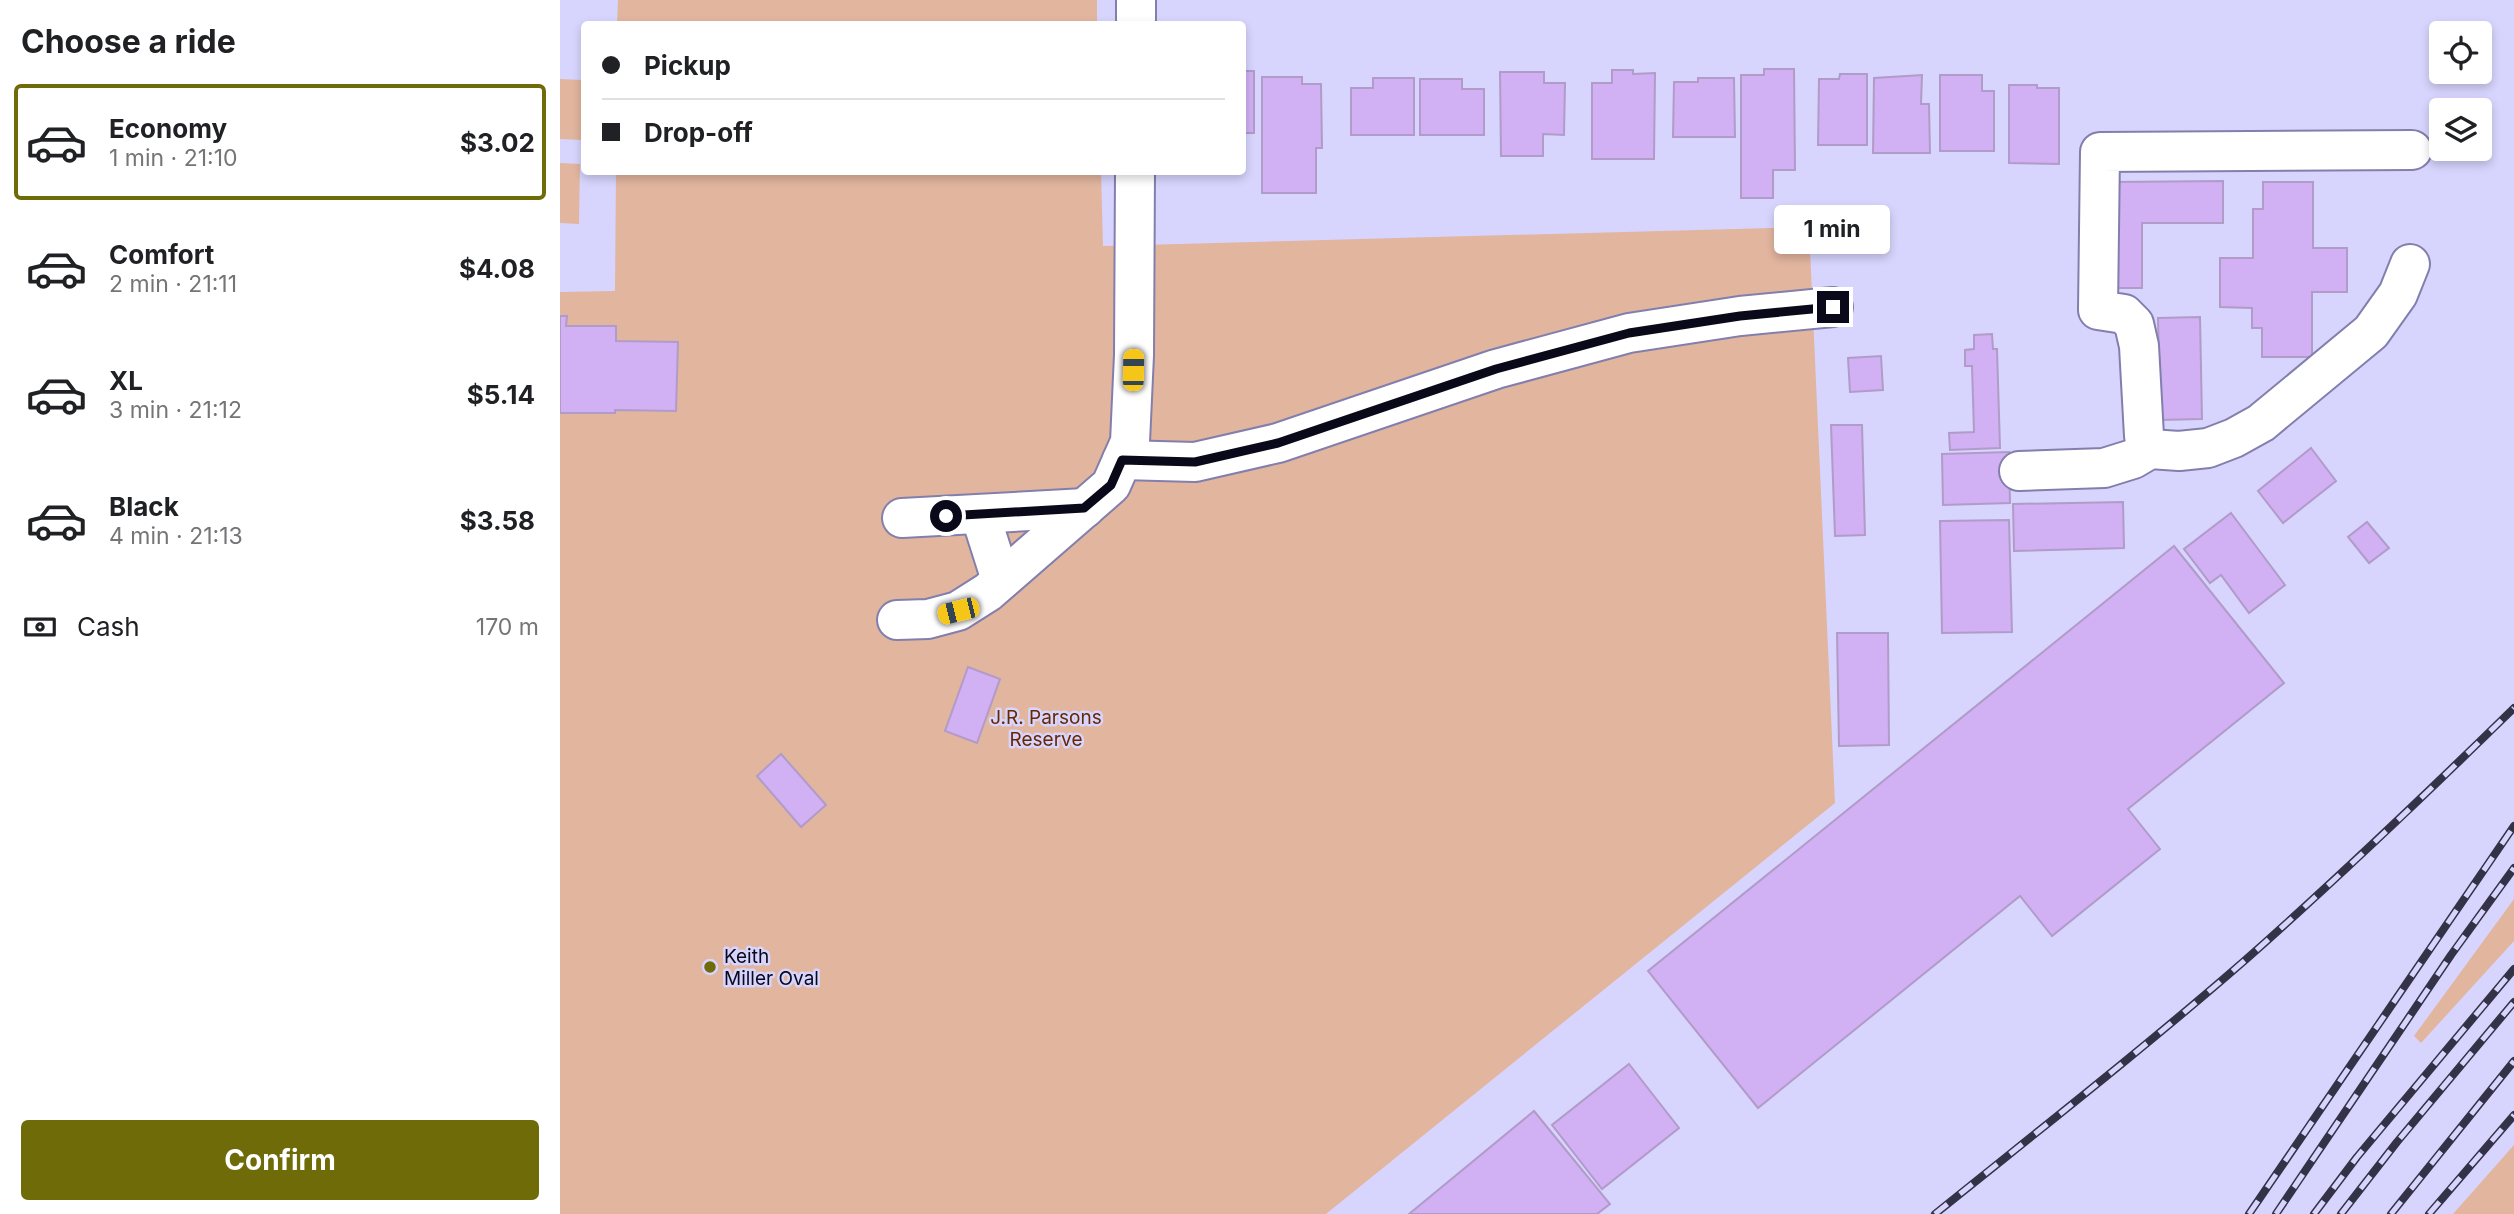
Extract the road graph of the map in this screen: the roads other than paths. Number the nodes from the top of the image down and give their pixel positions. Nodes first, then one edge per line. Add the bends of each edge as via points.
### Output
1 (1136, 0) edge
2 (1136, 21) edge
3 (2412, 150) dead end
4 (1135, 175) edge
5 (2410, 264) dead end
6 (1833, 307) dead end
7 (2150, 449) junction
8 (1122, 460) junction
9 (2019, 471) dead end
10 (1084, 508) junction
11 (981, 514) junction
12 (902, 518) dead end
13 (1001, 580) junction
14 (897, 620) dead end

1 - 2 lane
3 - 7 lane via 2100,152 2098,310 2124,314 2134,324 2144,436
4 - 8 lane via 1130,442
5 - 7 lane via 2398,294 2371,332 2261,423 2208,448
6 - 8 lane via 1629,333 1496,369 1278,443 1195,462
7 - 9 lane via 2104,468
8 - 10 lane via 1111,485
10 - 11 lane
10 - 13 lane
11 - 12 lane
11 - 13 lane
13 - 14 lane via 958,611 928,619

